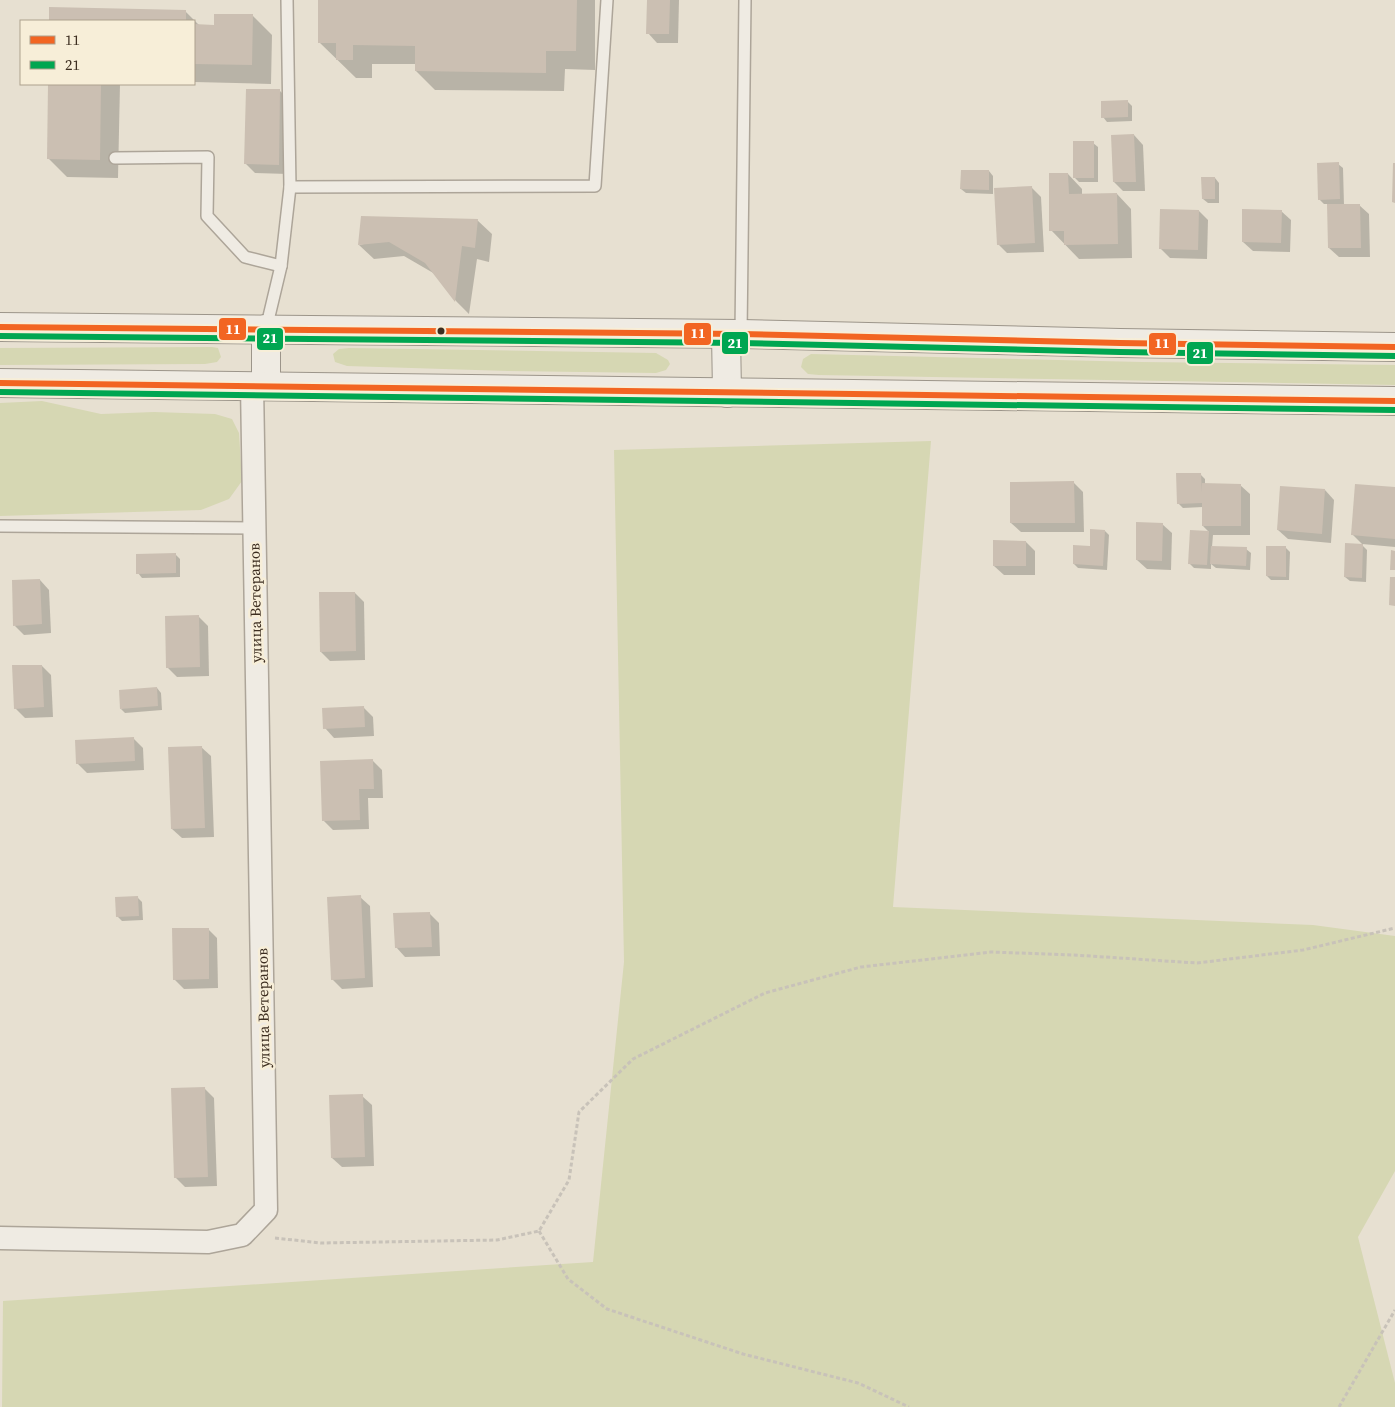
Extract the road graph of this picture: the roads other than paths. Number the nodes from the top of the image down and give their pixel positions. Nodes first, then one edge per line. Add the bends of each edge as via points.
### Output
1 (287, 0) edge
2 (607, 0) edge
3 (745, 0) edge
4 (115, 158) dead end
5 (290, 187) junction
6 (281, 266) junction
7 (0, 327) edge
8 (266, 329) junction
9 (734, 334) junction
10 (1395, 347) edge
11 (0, 383) edge
12 (259, 385) junction
13 (727, 393) junction
14 (1395, 401) edge
15 (0, 526) edge
16 (254, 528) junction
17 (0, 1238) edge

1 - 5 lane
2 - 5 lane via 596,186
3 - 9 lane
4 - 6 lane via 208,157 207,216 245,257
5 - 6 lane
6 - 8 lane
7 - 8 main road
8 - 9 main road
8 - 12 main road
9 - 10 main road
9 - 13 main road
11 - 12 main road
12 - 13 main road
12 - 16 street, улица Ветеранов
13 - 14 main road
15 - 16 lane, улица Ветеранов
16 - 17 street, улица Ветеранов via 266,1210 242,1235 208,1242

